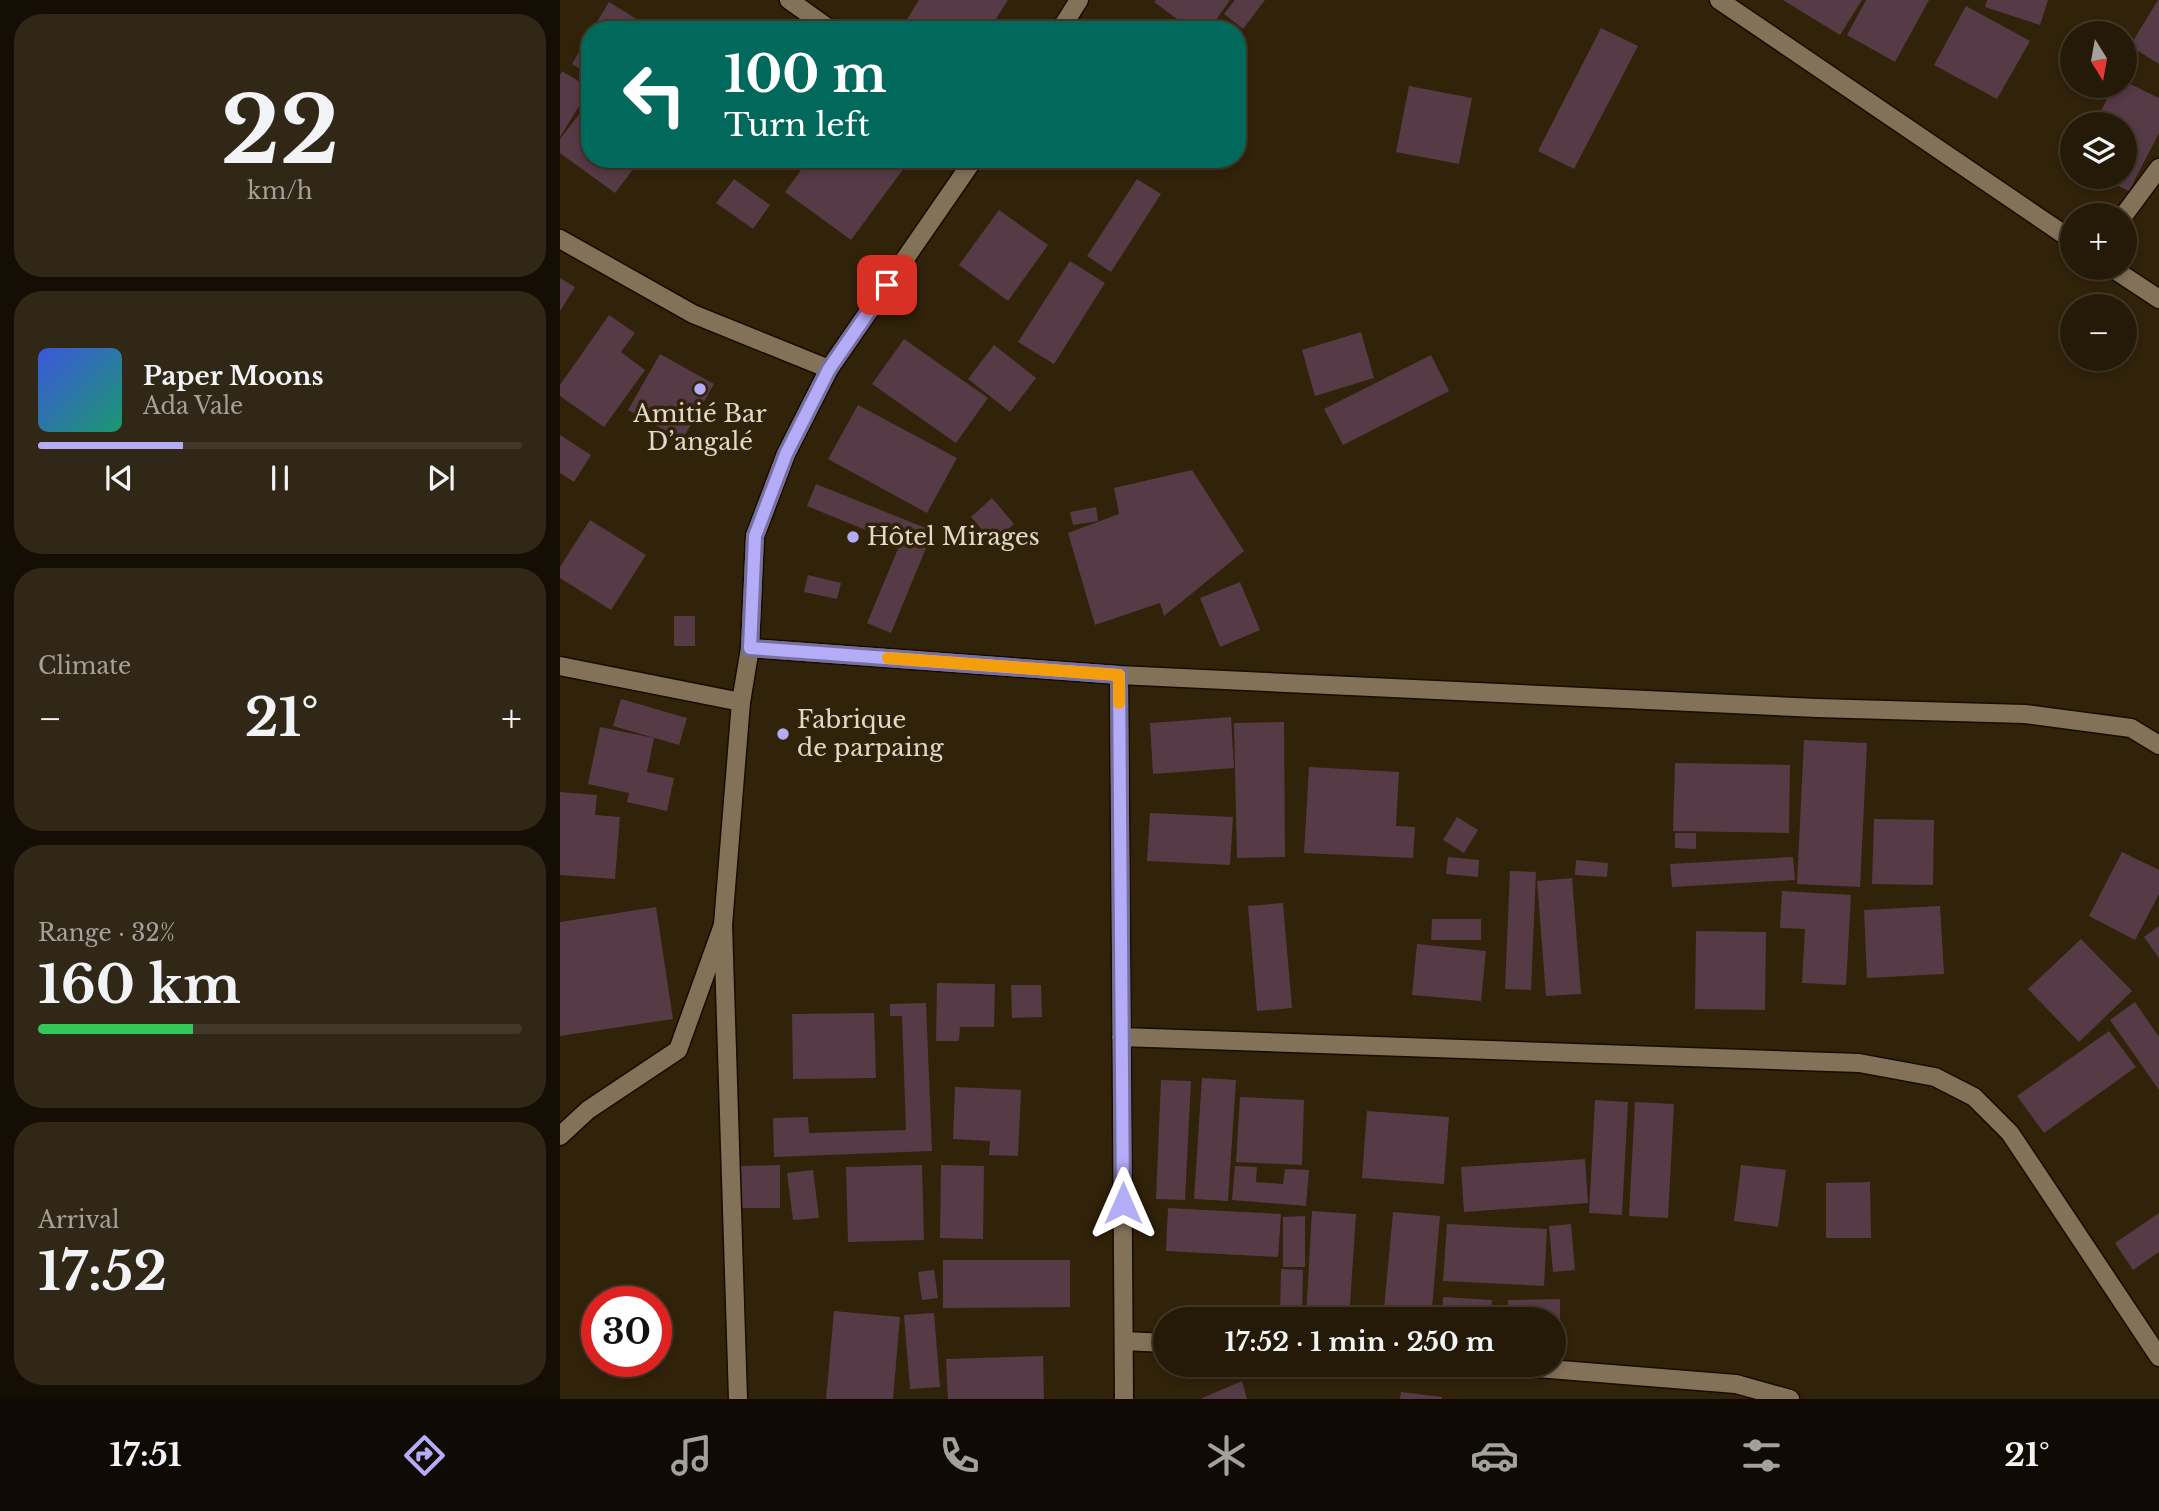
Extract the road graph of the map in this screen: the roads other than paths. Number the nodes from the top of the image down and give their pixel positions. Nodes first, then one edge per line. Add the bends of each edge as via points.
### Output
1 (789, 0) edge
2 (1079, 0) edge
3 (1728, 2) edge
4 (818, 21) edge
5 (1066, 21) edge
6 (968, 168) edge
7 (2159, 168) edge
8 (2133, 203) edge
9 (2060, 232) edge
10 (560, 239) edge
11 (2130, 280) edge
12 (2159, 299) edge
13 (829, 369) junction
14 (750, 648) junction
15 (560, 666) edge
16 (1119, 675) junction
17 (741, 702) junction
18 (2159, 745) edge
19 (723, 925) junction
20 (1121, 1037) junction
21 (560, 1136) edge
22 (1124, 1341) junction
23 (1153, 1342) edge
24 (2159, 1357) edge
25 (1566, 1370) edge
26 (738, 1399) edge
27 (1124, 1399) edge
28 (1790, 1399) edge

1 - 4 street
2 - 5 street
3 - 9 street
6 - 13 street
7 - 8 street
10 - 13 street via 693,314
11 - 12 street
13 - 14 street via 786,454 755,536
14 - 16 street
14 - 17 street
15 - 17 street
16 - 18 street via 2025,714 2131,728
16 - 20 street
17 - 19 street
19 - 21 street via 678,1050 588,1110
19 - 26 street
20 - 22 street
20 - 24 street via 1859,1063 1936,1077 1974,1097 2010,1133
22 - 23 street
22 - 27 street
25 - 28 street via 1736,1384

